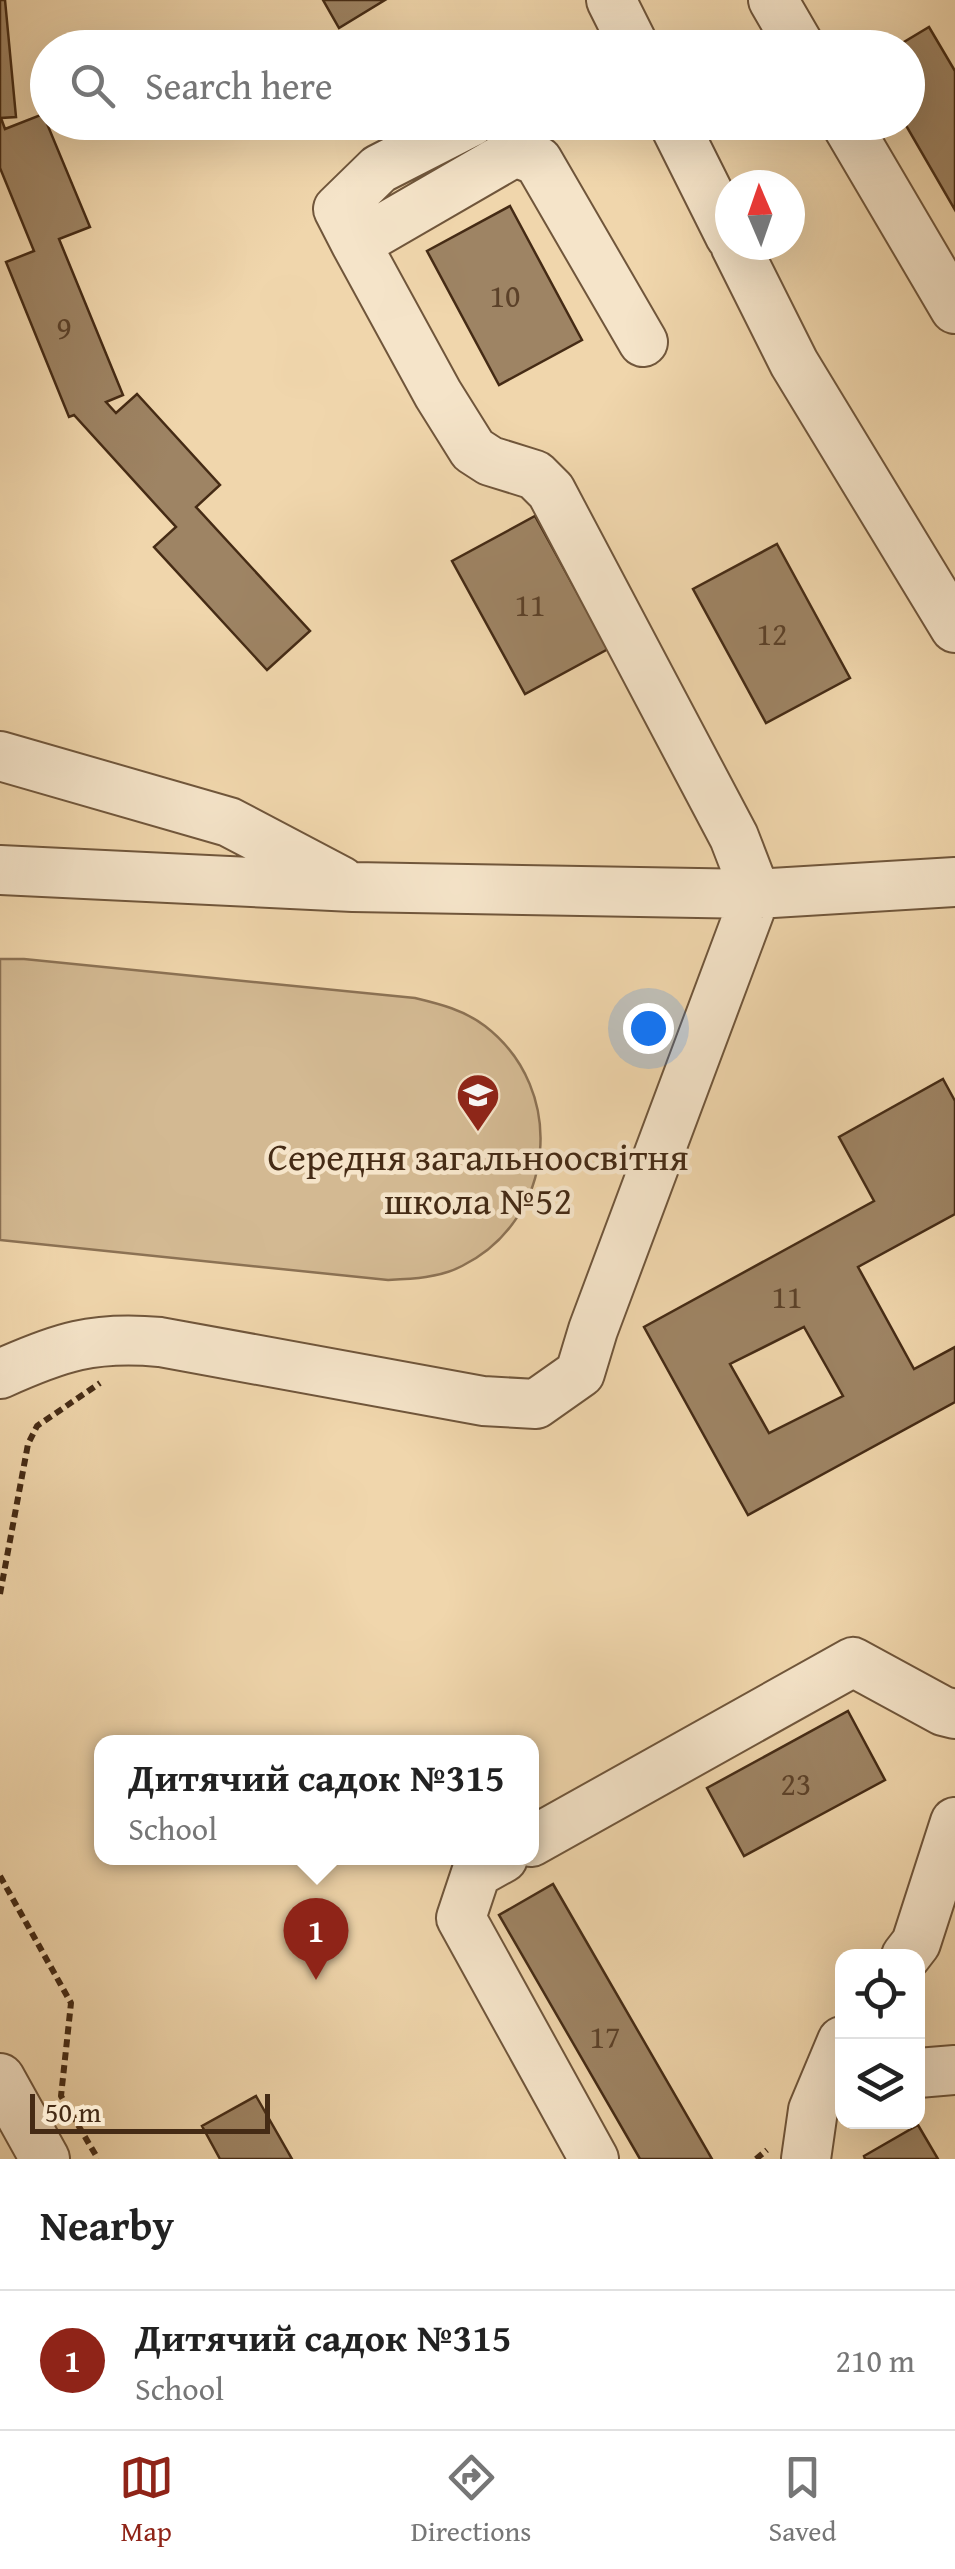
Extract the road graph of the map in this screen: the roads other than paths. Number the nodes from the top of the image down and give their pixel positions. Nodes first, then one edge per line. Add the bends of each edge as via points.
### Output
1 (774, 0) edge
2 (792, 30) edge
3 (436, 140) edge
4 (682, 140) edge
5 (856, 140) edge
6 (715, 206) edge
7 (356, 244) junction
8 (742, 260) edge
9 (955, 309) edge
10 (643, 342) dead end
11 (955, 628) edge
12 (0, 756) edge
13 (0, 870) edge
14 (955, 882) edge
15 (353, 887) junction
16 (756, 894) junction
17 (0, 1374) edge
18 (955, 1714) edge
19 (955, 1822) edge
20 (539, 1838) edge
21 (490, 1865) edge
22 (911, 1949) edge
23 (955, 2070) edge
24 (835, 2072) edge
25 (925, 2072) edge
26 (0, 2078) edge
27 (828, 2102) edge
28 (45, 2159) edge
29 (594, 2159) edge
30 (806, 2159) edge

1 - 2 street
3 - 7 street via 380,169 338,210
4 - 6 street
5 - 9 street
7 - 10 street via 514,152 538,161
7 - 16 street via 473,450 535,476 551,491 734,837
8 - 11 street via 794,363
12 - 15 street via 229,822
13 - 15 street
14 - 16 street
15 - 16 street
16 - 17 street via 580,1373 536,1404 483,1401 120,1338 76,1343
18 - 20 street via 853,1662
19 - 22 street
21 - 29 street via 476,1873 461,1918
23 - 25 street
24 - 27 street
26 - 28 street
27 - 30 street

